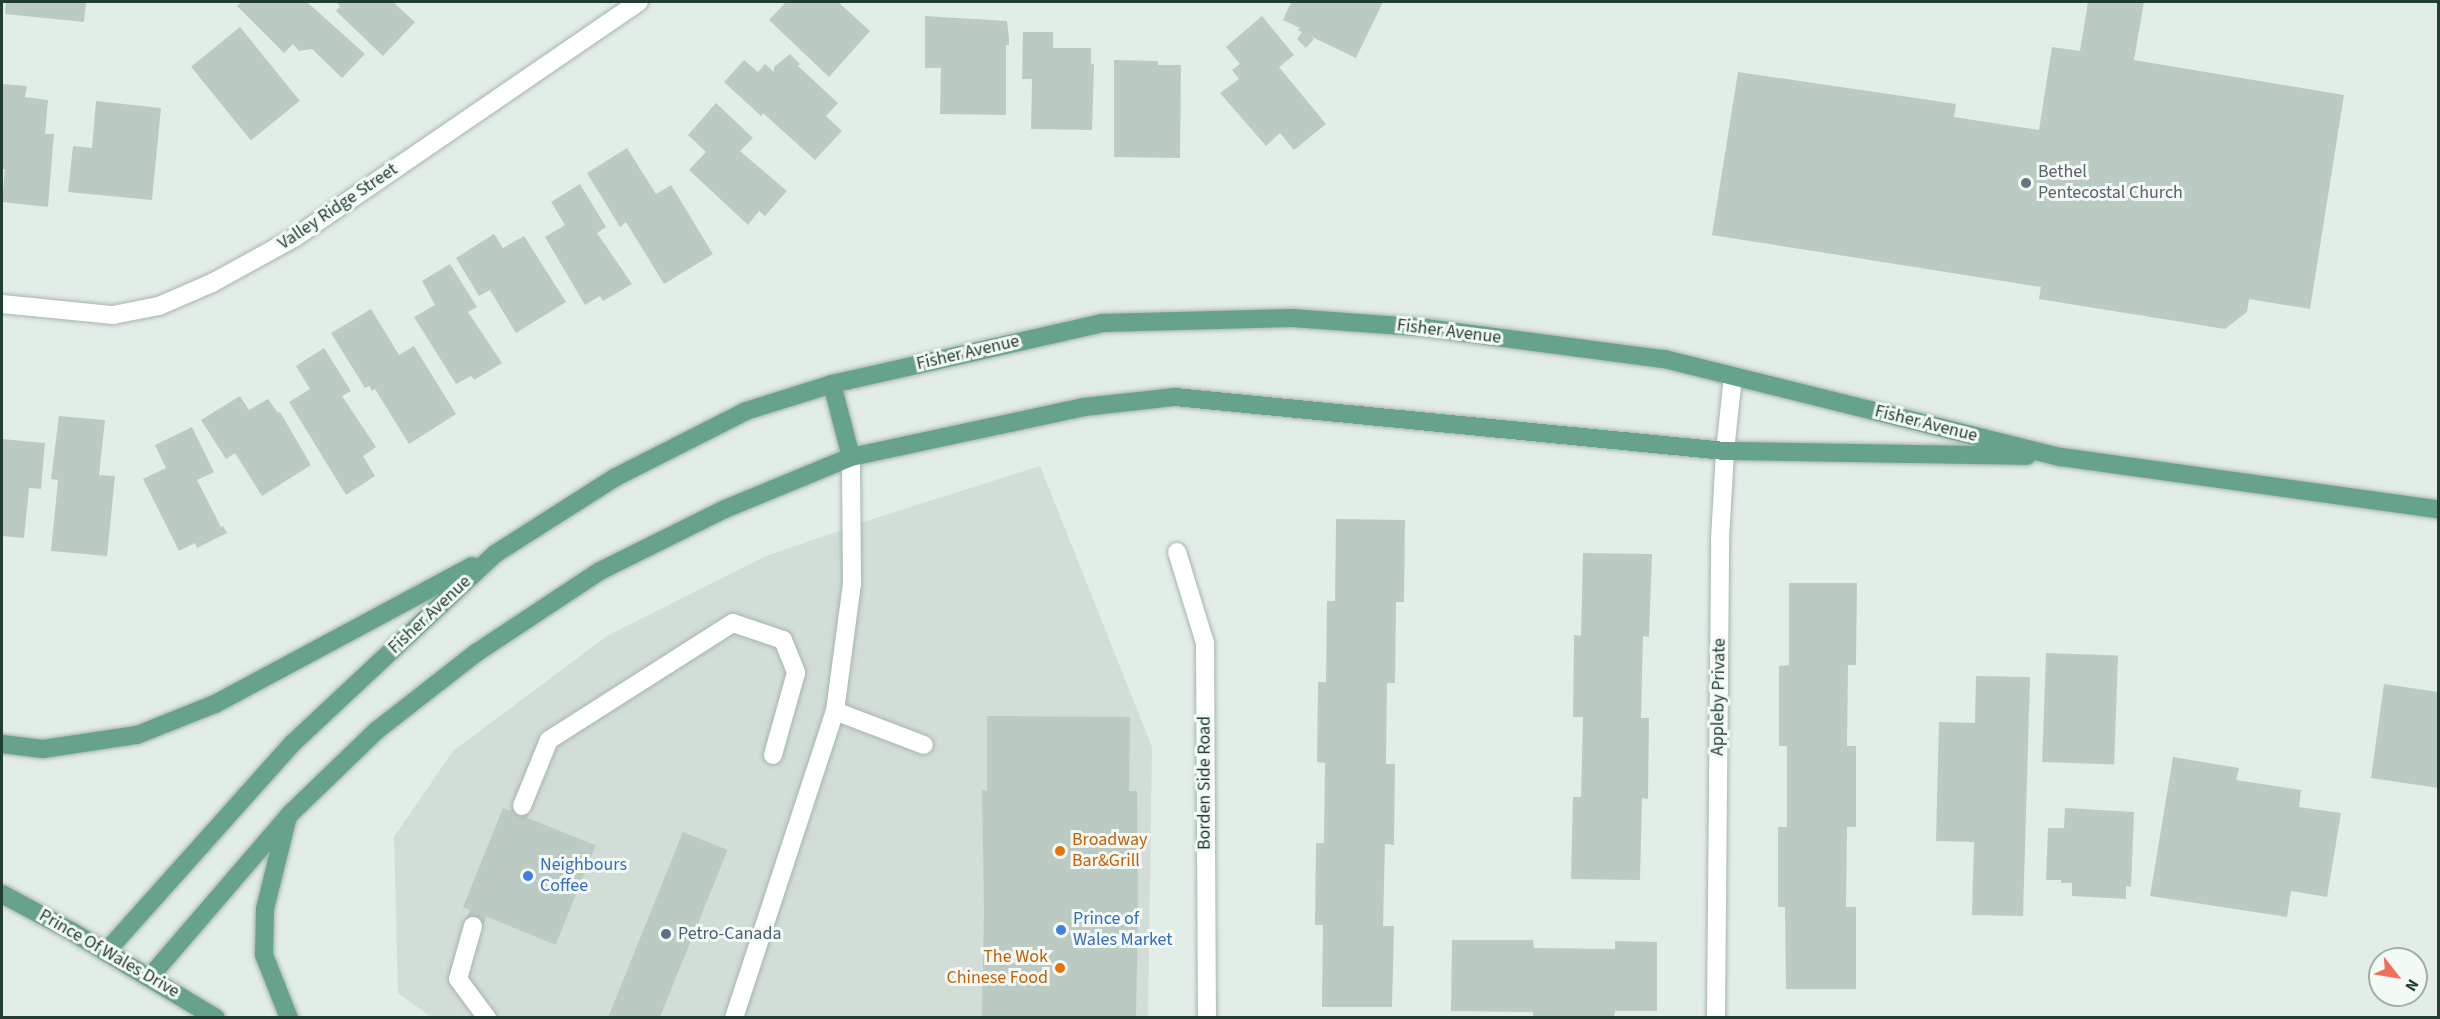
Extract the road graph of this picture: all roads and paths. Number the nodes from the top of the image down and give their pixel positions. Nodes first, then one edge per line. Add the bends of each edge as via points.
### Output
1 (639, 2) edge
2 (2, 304) edge
3 (1733, 376) junction
4 (832, 384) junction
5 (1725, 451) junction
6 (851, 457) junction
7 (2061, 457) junction
8 (2439, 509) edge
9 (1177, 552) dead end
10 (495, 554) junction
11 (835, 711) junction
12 (2, 744) edge
13 (924, 745) dead end
14 (773, 755) dead end
15 (522, 806) tunnel mouth
16 (289, 815) junction
17 (2, 894) edge
18 (473, 926) tunnel mouth
19 (106, 952) junction
20 (149, 978) junction
21 (216, 1017) edge
22 (289, 1017) edge
23 (487, 1017) edge
24 (734, 1017) edge
25 (1207, 1017) edge
26 (1716, 1017) edge

1 - 2 street, Valley Ridge Street via 294,238 212,283 159,306 113,315
3 - 4 main road, Fisher Avenue via 1664,359 1439,329 1292,318 1102,323
3 - 5 street, Appleby Private
3 - 7 main road, Fisher Avenue
4 - 6 main road
4 - 10 main road, Fisher Avenue via 736,416 616,477
5 - 6 main road, Fisher Avenue via 1175,397 1084,407
5 - 7 main road, Fisher Avenue
5 - 26 street, Appleby Private via 1720,538
6 - 11 street via 852,583
6 - 16 main road, Fisher Avenue via 725,509 600,571 476,653 376,731
7 - 8 main road, Fisher Avenue
9 - 25 street, Borden Side Road via 1205,643
10 - 12 main road via 215,704 137,735 43,749
10 - 19 main road, Fisher Avenue via 293,743
11 - 13 street
11 - 24 street
14 - 15 street via 796,673 783,640 734,623 549,740
16 - 20 main road, Fisher Avenue
16 - 22 main road via 265,909 264,955
17 - 19 main road, Prince Of Wales Drive
18 - 23 street via 458,979
19 - 20 main road, Prince Of Wales Drive
20 - 21 main road, Prince Of Wales Drive

